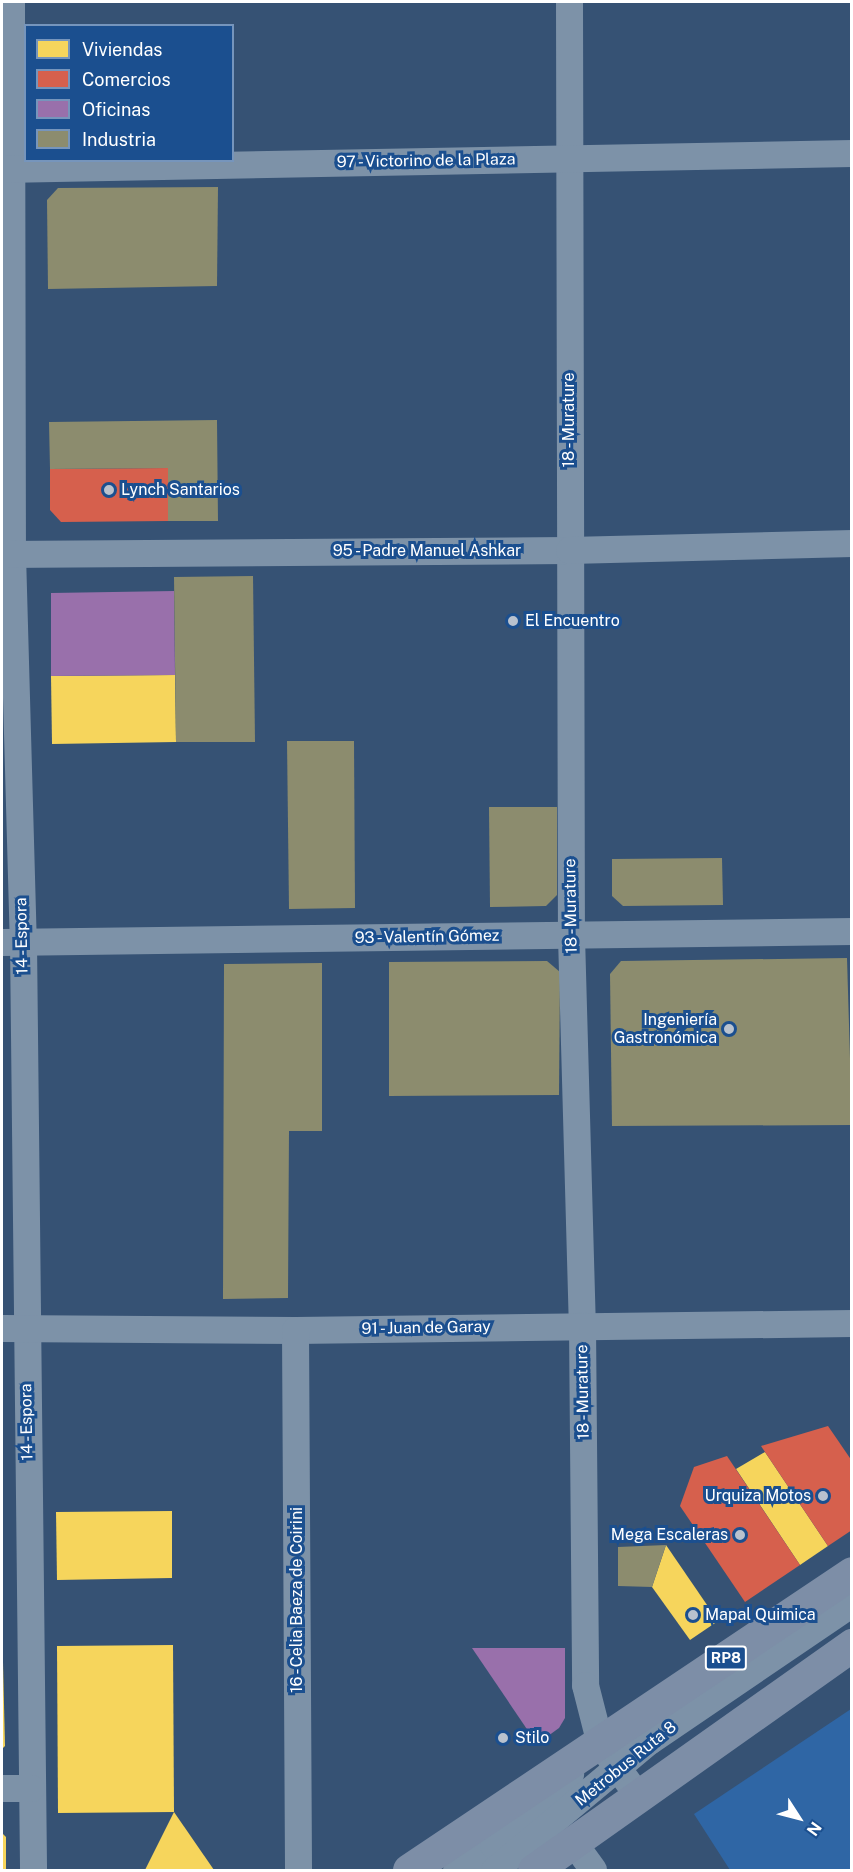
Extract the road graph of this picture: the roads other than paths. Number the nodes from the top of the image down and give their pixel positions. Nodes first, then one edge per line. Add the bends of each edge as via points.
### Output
1 (11, 2) edge
2 (569, 2) edge
3 (852, 153) edge
4 (570, 158) junction
5 (6, 169) edge
6 (852, 543) edge
7 (569, 550) junction
8 (7, 554) edge
9 (852, 931) edge
10 (571, 936) junction
11 (12, 942) edge
12 (852, 1323) edge
13 (582, 1325) junction
14 (14, 1327) edge
15 (295, 1330) junction
16 (852, 1572) edge
17 (852, 1603) edge
18 (852, 1645) edge
19 (610, 1756) junction
20 (2, 1788) edge
21 (31, 1788) junction
22 (638, 1796) junction
23 (573, 1842) junction
24 (33, 1870) edge
25 (298, 1870) edge
26 (409, 1870) edge
27 (456, 1870) edge
28 (494, 1870) edge
29 (534, 1870) edge
30 (593, 1870) edge

1 - 5 street, 14 - Espora
2 - 4 street, 18 - Murature
3 - 4 street, 97 - Victorino de la Plaza
4 - 5 street, 97 - Victorino de la Plaza
4 - 7 street, 18 - Murature
5 - 8 street, 14 - Espora
6 - 7 street, 95 - Padre Manuel Ashkar
7 - 8 street, 95 - Padre Manuel Ashkar
7 - 10 street, 18 - Murature
8 - 11 street, 14 - Espora
9 - 10 street, 93 - Valentín Gómez
10 - 11 street, 93 - Valentín Gómez
10 - 13 street, 18 - Murature
11 - 14 street, 14 - Espora
12 - 13 street, 91 - Juan de Garay
13 - 15 street, 91 - Juan de Garay
13 - 19 street, 18 - Murature via 585,1685
14 - 15 street, 91 - Juan de Garay
14 - 21 street, 14 - Espora
15 - 25 street, 16 - Celia Baeza de Coirini
16 - 19 main road, RP8
17 - 19 street, Metrobus Ruta 8 via 649,1741
18 - 22 main road
19 - 22 street, 18 - Murature
19 - 26 main road, RP8
19 - 27 street, Metrobus Ruta 8
19 - 28 street, Metrobus Ruta 8
20 - 21 street
21 - 24 street, 14 - Espora
22 - 23 main road
23 - 29 main road
23 - 30 street

